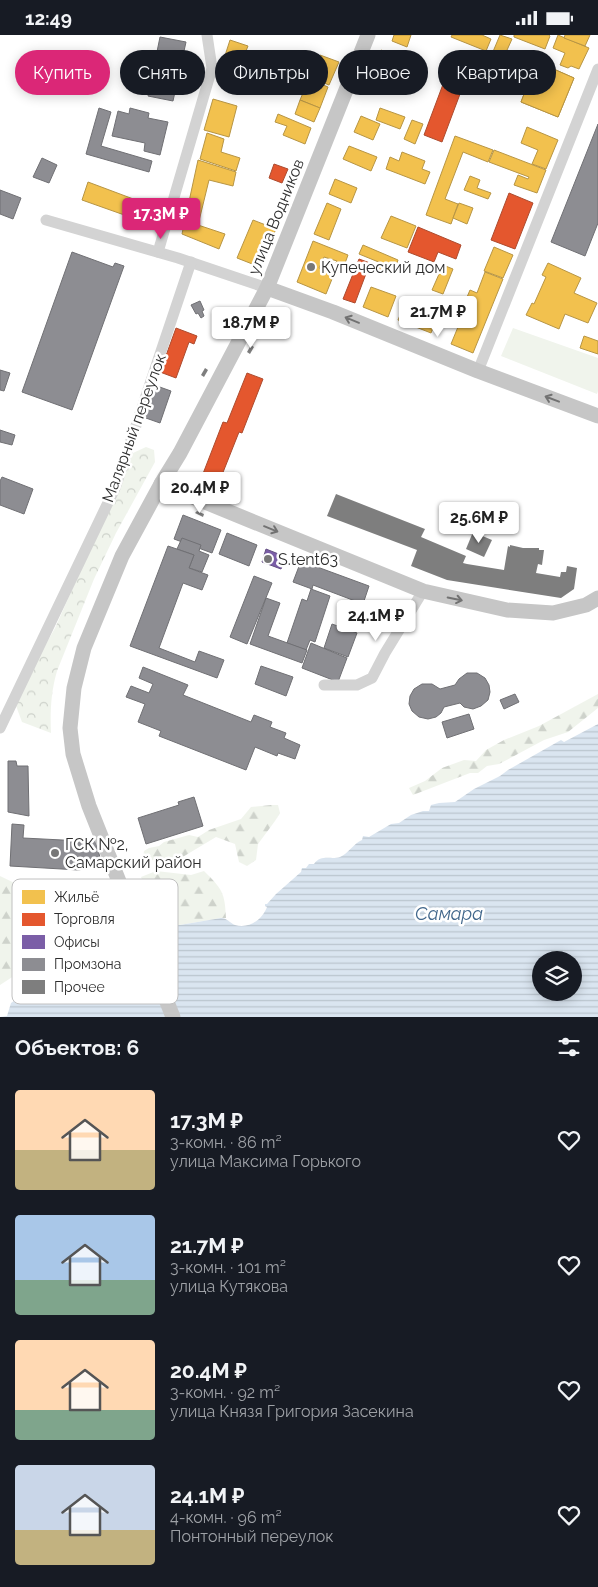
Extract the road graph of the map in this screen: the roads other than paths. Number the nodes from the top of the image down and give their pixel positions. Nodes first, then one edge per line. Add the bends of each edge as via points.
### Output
1 (207, 35) edge
2 (368, 35) edge
3 (598, 69) edge
4 (46, 220) dead end
5 (158, 253) junction
6 (191, 263) junction
7 (267, 288) junction
8 (478, 371) junction
9 (598, 416) edge
10 (161, 484) junction
11 (423, 591) junction
12 (598, 598) edge
13 (324, 685) dead end
14 (0, 728) edge
15 (118, 879) edge
16 (167, 1004) edge
17 (172, 1017) edge

1 - 5 street via 212,68
2 - 7 main road, улица Водников
3 - 8 street
4 - 5 street
5 - 6 street
6 - 7 street
6 - 14 street, Малярный переулок via 115,488
8 -> 7 main road
7 - 10 main road, улица Водников
9 -> 8 main road
10 -> 11 main road
10 - 15 main road, улица Водников via 122,556 84,648 74,688 70,728 73,754
11 -> 12 main road via 507,610 552,613 586,605
11 - 13 street via 372,679 357,685
16 - 17 main road, улица Водников

